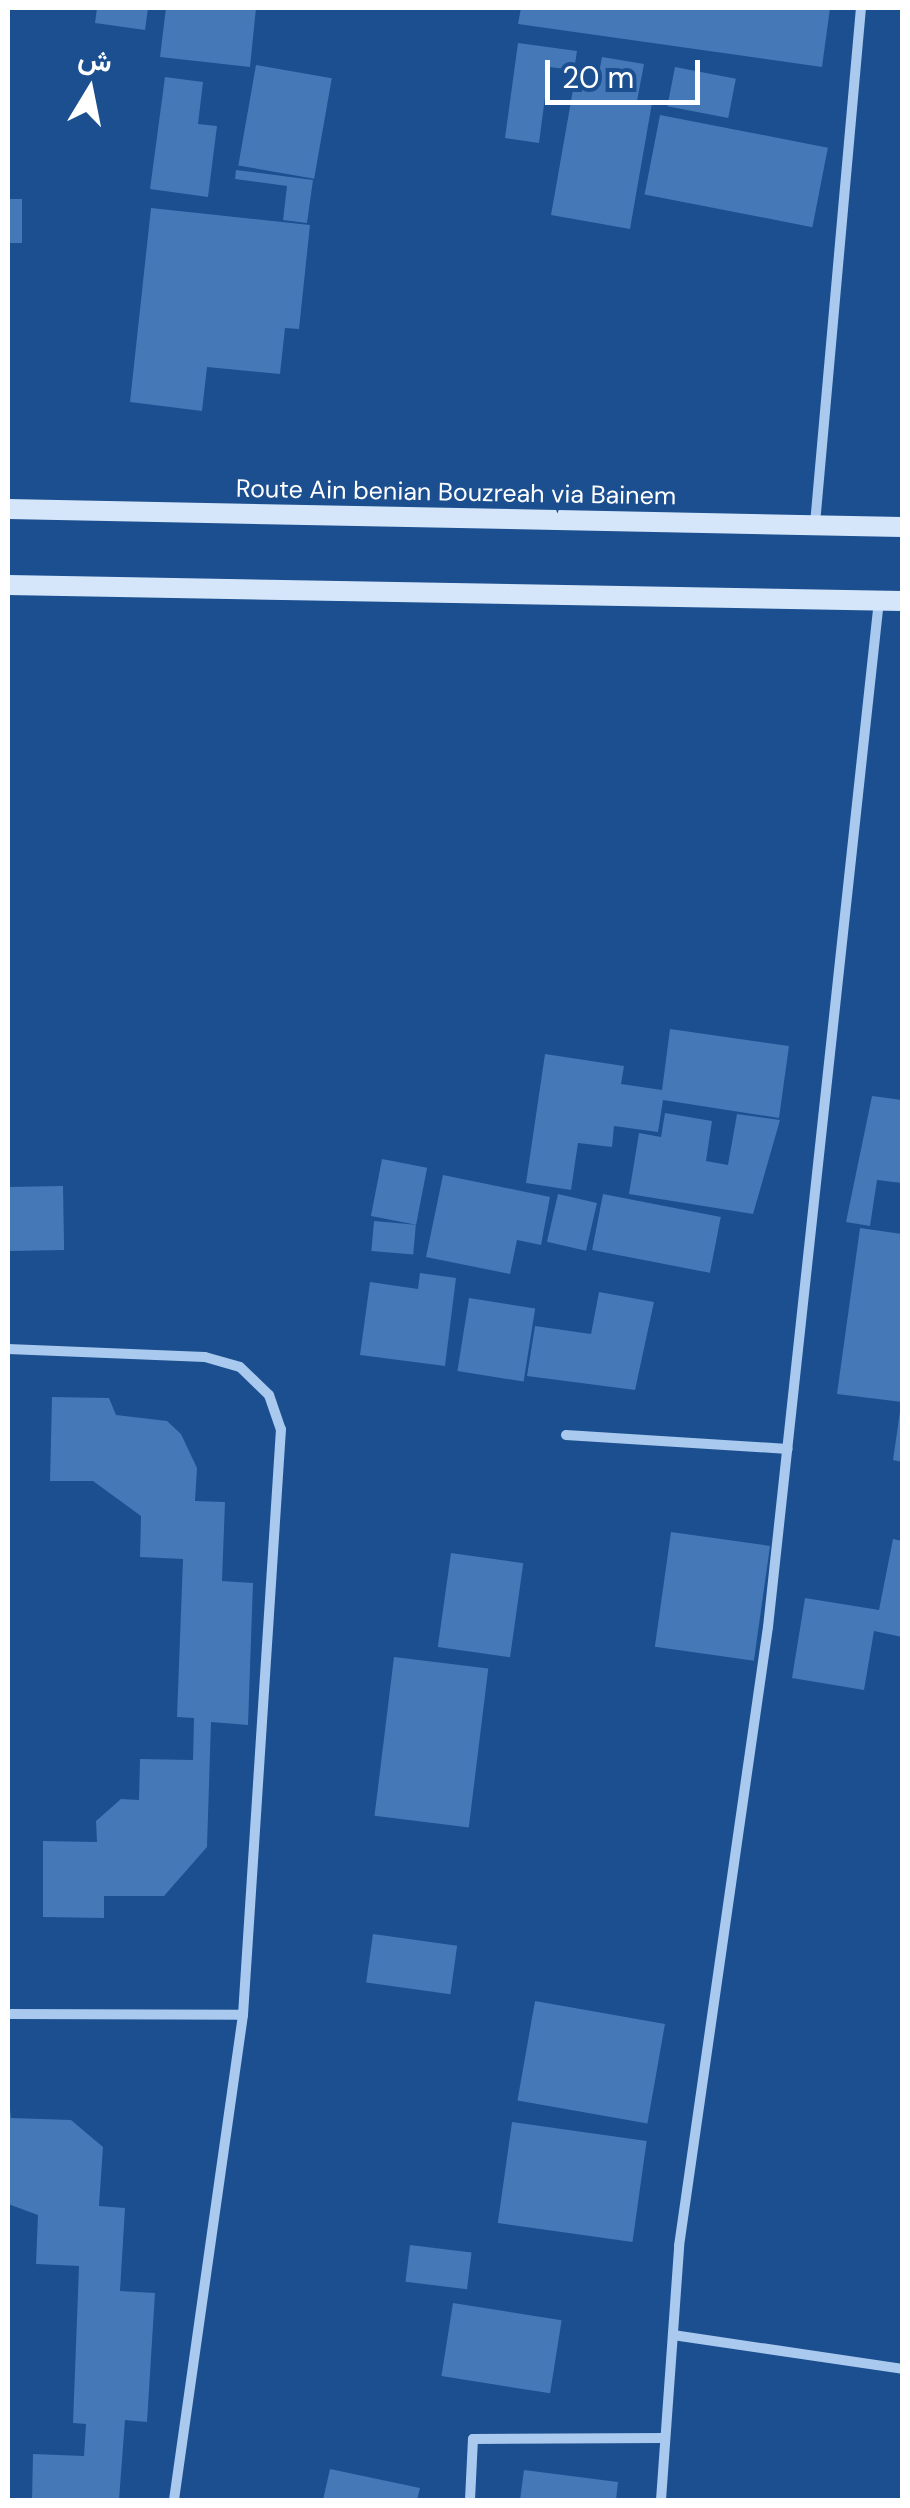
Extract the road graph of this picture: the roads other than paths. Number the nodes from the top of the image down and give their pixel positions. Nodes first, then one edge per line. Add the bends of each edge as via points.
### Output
1 (861, 8) edge
2 (8, 508) edge
3 (815, 526) junction
4 (902, 527) edge
5 (8, 585) edge
6 (879, 600) junction
7 (902, 601) edge
8 (8, 1348) edge
9 (566, 1435) dead end
10 (788, 1449) junction
11 (8, 2014) edge
12 (243, 2015) junction
13 (673, 2335) junction
14 (902, 2369) edge
15 (665, 2438) junction
16 (174, 2500) edge
17 (470, 2500) edge
18 (661, 2500) edge

1 - 3 street
2 - 3 main road, Route Ain benian Bouzreah via Bainem
3 - 4 main road, Route Ain benian Bouzreah via Bainem
5 - 6 main road
6 - 7 main road
6 - 10 street
8 - 12 street via 205,1356 240,1367 270,1395 281,1429
9 - 10 street
10 - 13 street
11 - 12 street
12 - 16 street
13 - 14 street
13 - 15 street
15 - 17 street via 473,2439
15 - 18 street

